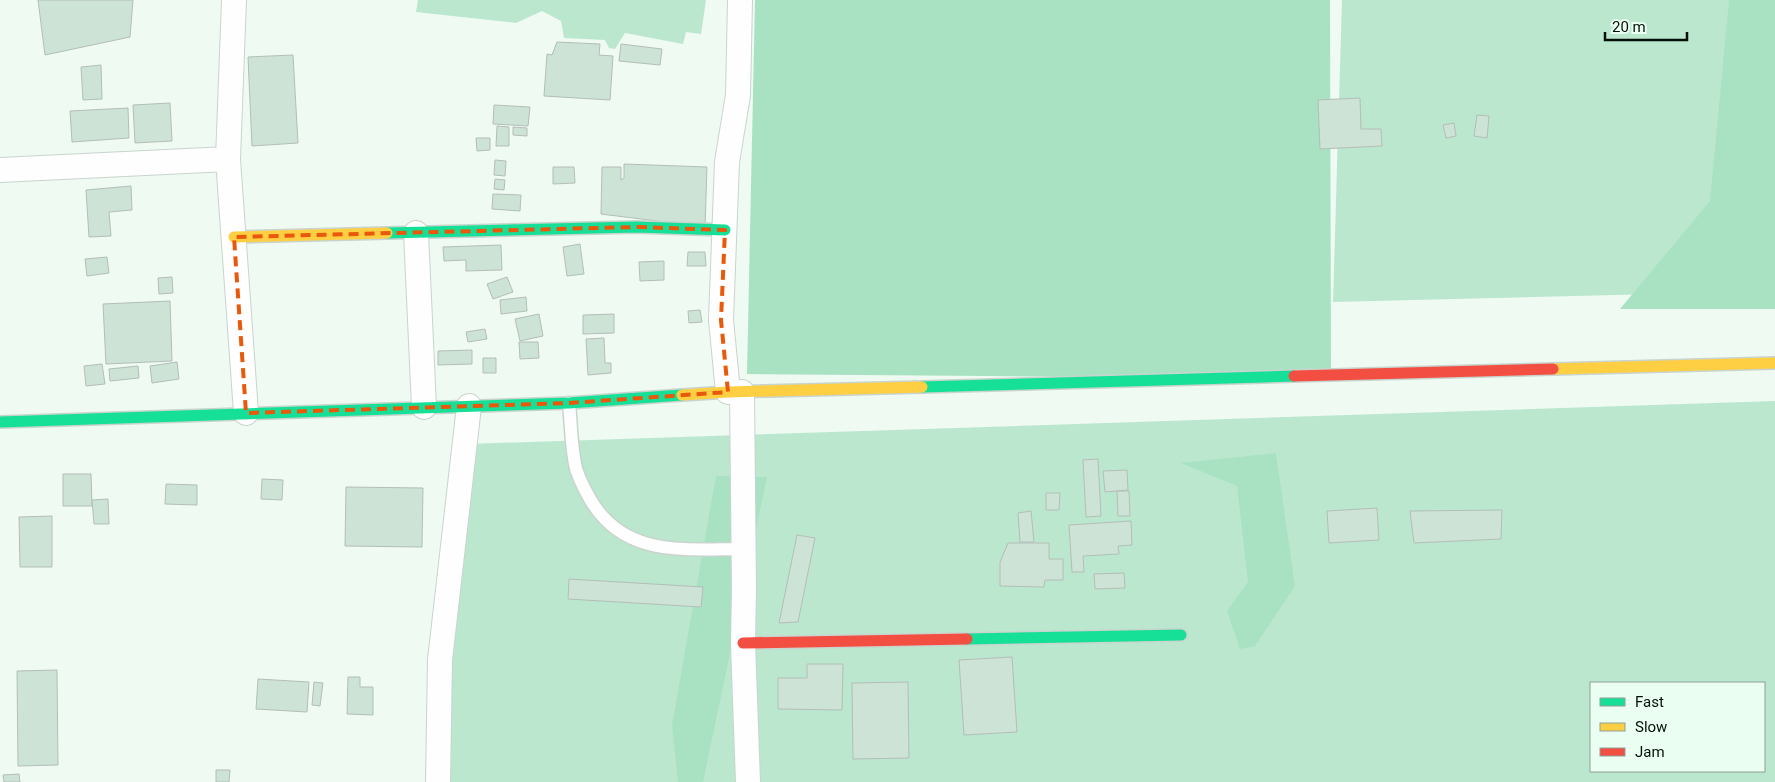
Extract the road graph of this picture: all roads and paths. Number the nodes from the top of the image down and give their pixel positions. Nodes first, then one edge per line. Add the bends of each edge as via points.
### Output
1 (234, 0) edge
2 (740, 0) edge
3 (228, 159) junction
4 (0, 170) edge
5 (725, 230) junction
6 (416, 233) junction
7 (234, 237) junction
8 (1775, 363) edge
9 (735, 392) junction
10 (569, 403) junction
11 (469, 406) junction
12 (424, 407) junction
13 (246, 413) junction
14 (0, 422) edge
15 (744, 549) junction
16 (1181, 635) dead end
17 (743, 643) junction
18 (438, 782) edge
19 (748, 782) edge

1 - 3 street
2 - 5 street via 738,95 728,162
3 - 4 street
3 - 7 street
5 - 6 street via 637,227
5 - 9 street via 720,320
6 - 7 street
6 - 12 street
7 - 13 street
8 - 9 street
9 - 10 street
9 - 15 street
10 - 11 street
10 - 15 lane via 575,465 582,484 608,523 638,542 665,548
11 - 12 street
11 - 18 street via 440,660
12 - 13 street
13 - 14 street
15 - 17 street
16 - 17 street
17 - 19 street

